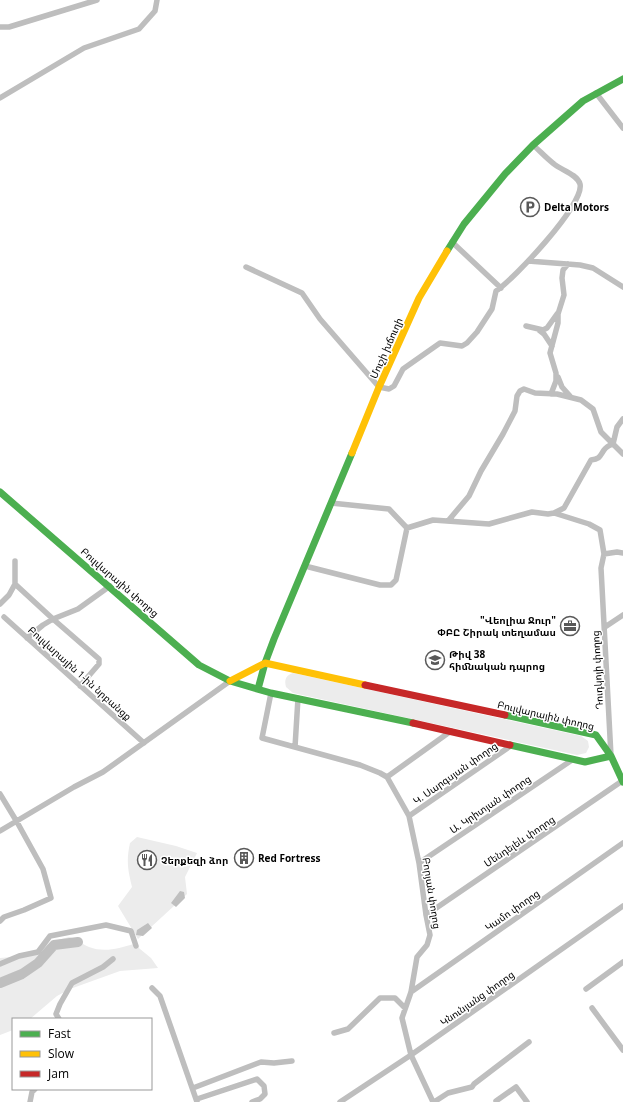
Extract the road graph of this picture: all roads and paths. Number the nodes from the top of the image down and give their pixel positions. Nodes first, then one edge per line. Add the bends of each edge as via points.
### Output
1 (97, 0) edge
2 (157, 0) edge
3 (0, 27) edge
4 (623, 79) edge
5 (596, 93) junction
6 (0, 98) edge
7 (623, 128) edge
8 (533, 145) junction
9 (452, 242) junction
10 (528, 261) junction
11 (568, 264) junction
12 (246, 267) dead end
13 (623, 287) edge
14 (502, 288) junction
15 (558, 314) junction
16 (526, 326) dead end
17 (538, 330) junction
18 (552, 346) junction
19 (556, 373) junction
20 (379, 387) junction
21 (551, 394) junction
22 (572, 398) junction
23 (623, 418) edge
24 (613, 444) junction
25 (623, 454) edge
26 (0, 492) edge
27 (331, 503) junction
28 (554, 513) junction
29 (448, 521) junction
30 (407, 528) junction
31 (623, 553) edge
32 (604, 554) junction
33 (15, 561) dead end
34 (305, 566) junction
35 (15, 584) junction
36 (110, 586) junction
37 (0, 604) edge
38 (623, 615) edge
39 (4, 617) dead end
40 (53, 619) junction
41 (605, 627) junction
42 (27, 638) junction
43 (265, 663) junction
44 (230, 681) junction
45 (80, 686) junction
46 (258, 689) junction
47 (271, 692) junction
48 (298, 698) junction
49 (451, 731) junction
50 (144, 743) junction
51 (512, 745) junction
52 (295, 747) junction
53 (611, 756) junction
54 (572, 760) junction
55 (387, 777) junction
56 (623, 782) edge
57 (0, 794) edge
58 (409, 816) junction
59 (17, 822) junction
60 (0, 831) edge
61 (623, 843) edge
62 (419, 863) junction
63 (623, 906) edge
64 (426, 915) junction
65 (0, 921) edge
66 (136, 946) dead end
67 (113, 959) dead end
68 (623, 962) edge
69 (0, 964) edge
70 (152, 988) dead end
71 (586, 989) dead end
72 (411, 992) junction
73 (405, 1008) junction
74 (592, 1008) dead end
75 (58, 1018) edge
76 (334, 1033) dead end
77 (529, 1042) dead end
78 (623, 1050) edge
79 (411, 1055) junction
80 (292, 1061) dead end
81 (192, 1088) junction
82 (34, 1090) edge
83 (197, 1101) edge
84 (496, 1101) dead end
85 (30, 1102) edge
86 (252, 1102) edge
87 (340, 1102) edge
88 (433, 1102) edge
89 (527, 1102) edge

1 - 3 street via 9,27
2 - 6 street via 155,11 139,29 84,48
4 - 5 street, Մուշի խճուղի
5 - 7 street
5 - 8 street, Մուշի խճուղի via 583,101
8 - 9 street, Մուշի խճուղի via 505,174
8 - 10 street via 554,164 575,177 580,184 580,191 561,224
9 - 14 street
9 - 20 street, Մուշի խճուղի via 419,298
10 - 11 street
10 - 14 street
11 - 13 street via 593,268
11 - 15 street via 563,270 564,294
12 - 20 street via 302,293 320,320
14 - 20 street via 496,291 492,309 467,343 462,346 440,343 403,369 394,386 389,389
15 - 17 street via 547,328
15 - 18 street
16 - 17 street
17 - 18 street
18 - 19 street via 550,353
19 - 21 street
19 - 22 street via 562,387
20 - 27 street, Մուշի խճուղի
21 - 22 street
21 - 29 street via 524,389 520,391 515,411 469,496
22 - 24 street via 581,400 593,409 602,432
23 - 24 street via 617,427
24 - 25 street
24 - 28 street via 605,448 601,457 592,460 564,508
26 - 36 street, Բուլվարային փողոց
27 - 30 street via 389,509
27 - 34 street, Մուշի խճուղի
28 - 29 street via 532,512 489,524
28 - 32 street, Դուդկոյի փողոց via 600,530
29 - 30 street via 433,520
30 - 34 street via 396,580 391,585 380,585
31 - 32 street
32 - 41 street, Դուդկոյի փողոց via 601,568
33 - 35 street
34 - 43 street, Մուշի խճուղի
35 - 37 street
35 - 40 street
36 - 40 street via 78,610
36 - 44 street, Բուլվարային փողոց via 200,665
38 - 41 street
39 - 42 street, Բուլվարային 1-ին նրբանցք
40 - 42 street
40 - 45 street via 99,659 99,664
41 - 53 street, Դուդկոյի փողոց
42 - 45 street, Բուլվարային 1-ին նրբանցք
43 - 44 street
43 - 46 street, Մուշի խճուղի
43 - 53 street, Բուլվարային փողոց via 596,735
44 - 46 street, Բուլվարային փողոց
44 - 50 street
45 - 50 street, Բուլվարային 1-ին նրբանցք
46 - 47 street, Բուլվարային փողոց
47 - 48 street, Բուլվարային փողոց
47 - 52 street via 262,738
48 - 49 street, Բուլվարային փողոց
48 - 52 street
49 - 51 street, Բուլվարային փողոց
49 - 55 street
50 - 59 street via 103,772
51 - 54 street, Բուլվարային փողոց
51 - 58 street, Կ. Սարգսյան փողոց
52 - 55 street via 374,770
53 - 54 street, Բուլվարային փողոց via 585,762
53 - 56 street, Դուդկոյի փողոց
54 - 62 street, Ա. Կրիտյան փողոց
55 - 58 street, Բորյան փողոց
56 - 64 street, Մենդելեև փողոց
57 - 59 street
58 - 62 street, Բորյան փողոց
59 - 60 street
59 - 65 street via 43,869 51,898 4,917
61 - 72 street, Կամո փողոց
62 - 64 street, Բորյան փողոց
63 - 79 street, Կնունյանց փողոց
64 - 72 street, Բորյան փողոց via 430,935 427,945 417,957
66 - 69 street via 131,931 106,925 50,936 38,952
67 - 75 street via 72,983 56,1014
68 - 71 street
70 - 81 street via 160,996
72 - 73 street, Բորյան փողոց
73 - 76 street via 395,998 380,998 348,1028
73 - 79 street, Բորյան փողոց via 402,1018
74 - 78 street
77 - 88 street via 472,1087 448,1093
79 - 87 street, Կնունյանց փողոց
79 - 88 street, Բորյան փողոց
80 - 81 street via 261,1062
81 - 83 street
82 - 85 street
83 - 86 street via 257,1079 264,1086 264,1094
84 - 89 street via 516,1088

